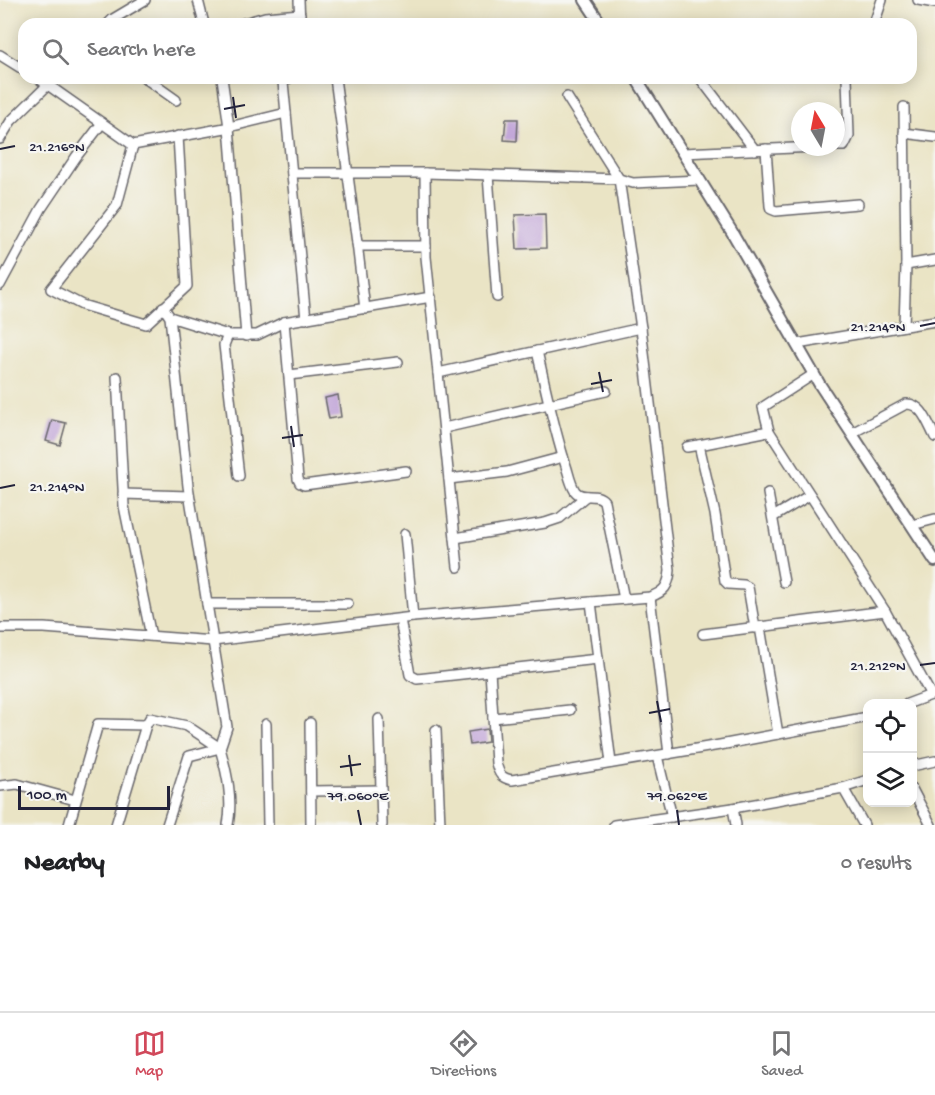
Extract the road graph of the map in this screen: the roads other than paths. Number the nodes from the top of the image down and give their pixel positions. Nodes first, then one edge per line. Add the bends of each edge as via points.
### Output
1 (145, 0) edge
2 (198, 0) edge
3 (298, 0) edge
4 (585, 0) edge
5 (882, 0) edge
6 (918, 0) edge
7 (933, 2) edge
8 (129, 4) edge
9 (114, 18) edge
10 (202, 18) edge
11 (262, 18) edge
12 (282, 18) edge
13 (300, 18) edge
14 (597, 18) edge
15 (876, 18) edge
16 (0, 55) edge
17 (18, 66) edge
18 (49, 84) edge
19 (56, 84) edge
20 (157, 84) edge
21 (223, 84) edge
22 (283, 84) edge
23 (336, 84) edge
24 (640, 84) edge
25 (705, 84) edge
26 (847, 84) edge
27 (567, 97) dead end
28 (176, 100) dead end
29 (904, 107) dead end
30 (286, 113) junction
31 (102, 123) junction
32 (229, 127) junction
33 (904, 133) junction
34 (178, 136) junction
35 (935, 137) edge
36 (0, 139) edge
37 (845, 144) edge
38 (133, 145) junction
39 (791, 148) edge
40 (766, 149) junction
41 (755, 150) junction
42 (683, 153) junction
43 (347, 172) junction
44 (292, 173) junction
45 (425, 173) junction
46 (488, 175) junction
47 (619, 179) junction
48 (700, 180) junction
49 (858, 204) dead end
50 (357, 243) junction
51 (426, 246) junction
52 (935, 260) edge
53 (906, 265) junction
54 (0, 285) edge
55 (430, 297) junction
56 (497, 297) dead end
57 (163, 307) junction
58 (365, 309) junction
59 (170, 317) junction
60 (306, 319) junction
61 (935, 321) edge
62 (284, 322) junction
63 (904, 326) junction
64 (641, 328) junction
65 (228, 335) junction
66 (246, 336) junction
67 (797, 344) junction
68 (537, 351) junction
69 (398, 362) dead end
70 (438, 373) junction
71 (814, 374) junction
72 (289, 375) junction
73 (117, 377) dead end
74 (606, 391) dead end
75 (549, 404) junction
76 (444, 428) junction
77 (769, 431) junction
78 (852, 433) junction
79 (935, 437) edge
80 (699, 445) junction
81 (687, 447) dead end
82 (563, 457) junction
83 (406, 471) dead end
84 (239, 476) dead end
85 (449, 479) junction
86 (768, 493) dead end
87 (123, 494) junction
88 (810, 495) junction
89 (189, 496) junction
90 (586, 496) junction
91 (773, 517) junction
92 (935, 519) edge
93 (912, 525) junction
94 (405, 534) dead end
95 (455, 538) junction
96 (935, 561) edge
97 (458, 567) dead end
98 (784, 582) dead end
99 (650, 597) junction
100 (624, 599) junction
101 (591, 602) junction
102 (207, 604) junction
103 (348, 604) dead end
104 (885, 611) junction
105 (413, 617) junction
106 (400, 619) junction
107 (757, 627) junction
108 (0, 628) edge
109 (703, 634) dead end
110 (151, 636) junction
111 (213, 641) junction
112 (598, 659) junction
113 (490, 671) junction
114 (933, 695) edge
115 (917, 701) edge
116 (570, 710) dead end
117 (493, 718) junction
118 (863, 718) edge
119 (379, 719) dead end
120 (310, 723) dead end
121 (146, 724) junction
122 (266, 724) dead end
123 (436, 730) dead end
124 (778, 734) junction
125 (220, 748) junction
126 (669, 754) junction
127 (657, 756) junction
128 (935, 761) edge
129 (611, 764) junction
130 (917, 765) edge
131 (863, 781) edge
132 (0, 786) edge
133 (843, 788) junction
134 (381, 790) junction
135 (311, 791) junction
136 (917, 798) edge
137 (75, 800) junction
138 (733, 808) junction
139 (678, 819) edge
140 (69, 825) edge
141 (116, 825) edge
142 (167, 825) edge
143 (228, 825) edge
144 (268, 825) edge
145 (311, 825) edge
146 (382, 825) edge
147 (440, 825) edge
148 (614, 825) edge
149 (736, 825) edge
150 (864, 825) edge
151 (931, 825) edge

1 - 8 street
2 - 10 street
3 - 13 street
4 - 14 street
5 - 15 street
6 - 7 street
8 - 9 street
11 - 12 street
16 - 17 street
18 - 36 street via 11,121
19 - 31 street
20 - 28 street
21 - 32 street
22 - 30 street
23 - 43 street
24 - 42 street
25 - 41 street
26 - 37 street via 849,136
27 - 47 street
29 - 33 street
30 - 32 street
30 - 44 street
31 - 38 street
31 - 54 street via 41,209
32 - 34 street
32 - 66 street
33 - 35 street
33 - 53 street
34 - 38 street
34 - 57 street via 187,286
38 - 57 street via 117,205 51,289 82,305 146,324
39 - 40 street
40 - 41 street
40 - 49 street via 771,209
41 - 42 street
42 - 48 street
43 - 44 street
43 - 45 street
43 - 50 street
44 - 60 street
45 - 46 street
45 - 51 street
46 - 47 street
46 - 56 street
47 - 48 street via 633,183
47 - 64 street
48 - 67 street
50 - 51 street
50 - 58 street
51 - 55 street
52 - 53 street
53 - 63 street
55 - 58 street
55 - 70 street
57 - 59 street
58 - 60 street
59 - 65 street
59 - 89 street
60 - 62 street
61 - 63 street
62 - 66 street
62 - 72 street
63 - 67 street
64 - 68 street
64 - 99 street via 670,570 665,589
65 - 66 street
65 - 84 street via 224,345
67 - 71 street
68 - 70 street
68 - 75 street
69 - 72 street
70 - 76 street
71 - 77 street via 763,407
71 - 78 street
72 - 83 street via 300,483
73 - 87 street
74 - 75 street
75 - 76 street
75 - 82 street
76 - 85 street
77 - 80 street
77 - 88 street
78 - 79 street via 913,403
78 - 93 street
80 - 81 street
80 - 107 street via 725,580 748,588
82 - 85 street via 507,472
82 - 90 street via 574,489
85 - 95 street
86 - 91 street
87 - 89 street
87 - 110 street
88 - 91 street
88 - 104 street
89 - 102 street
90 - 95 street via 560,518 545,523
90 - 100 street via 596,495 604,501
91 - 98 street
92 - 93 street
93 - 96 street
94 - 105 street
95 - 97 street
99 - 100 street
99 - 126 street
100 - 101 street
101 - 105 street
101 - 112 street
102 - 103 street
102 - 111 street
104 - 107 street
104 - 114 street
105 - 106 street
106 - 111 street
106 - 113 street via 412,678
107 - 109 street
107 - 124 street
108 - 110 street
110 - 111 street
111 - 125 street via 227,727
112 - 113 street
112 - 129 street
113 - 117 street
114 - 115 street
116 - 117 street
117 - 129 street via 496,763 503,778 523,780
118 - 124 street
119 - 134 street
120 - 135 street
121 - 125 street via 150,718 187,726
121 - 137 street via 98,724
121 - 141 street
122 - 144 street
123 - 147 street
124 - 126 street
125 - 142 street via 189,756
125 - 143 street via 227,776
126 - 127 street
127 - 129 street
127 - 139 street
128 - 130 street
131 - 133 street
132 - 137 street via 16,784
133 - 138 street
133 - 150 street
134 - 135 street
134 - 146 street
135 - 145 street
136 - 151 street
137 - 140 street
138 - 139 street
138 - 149 street
139 - 148 street

